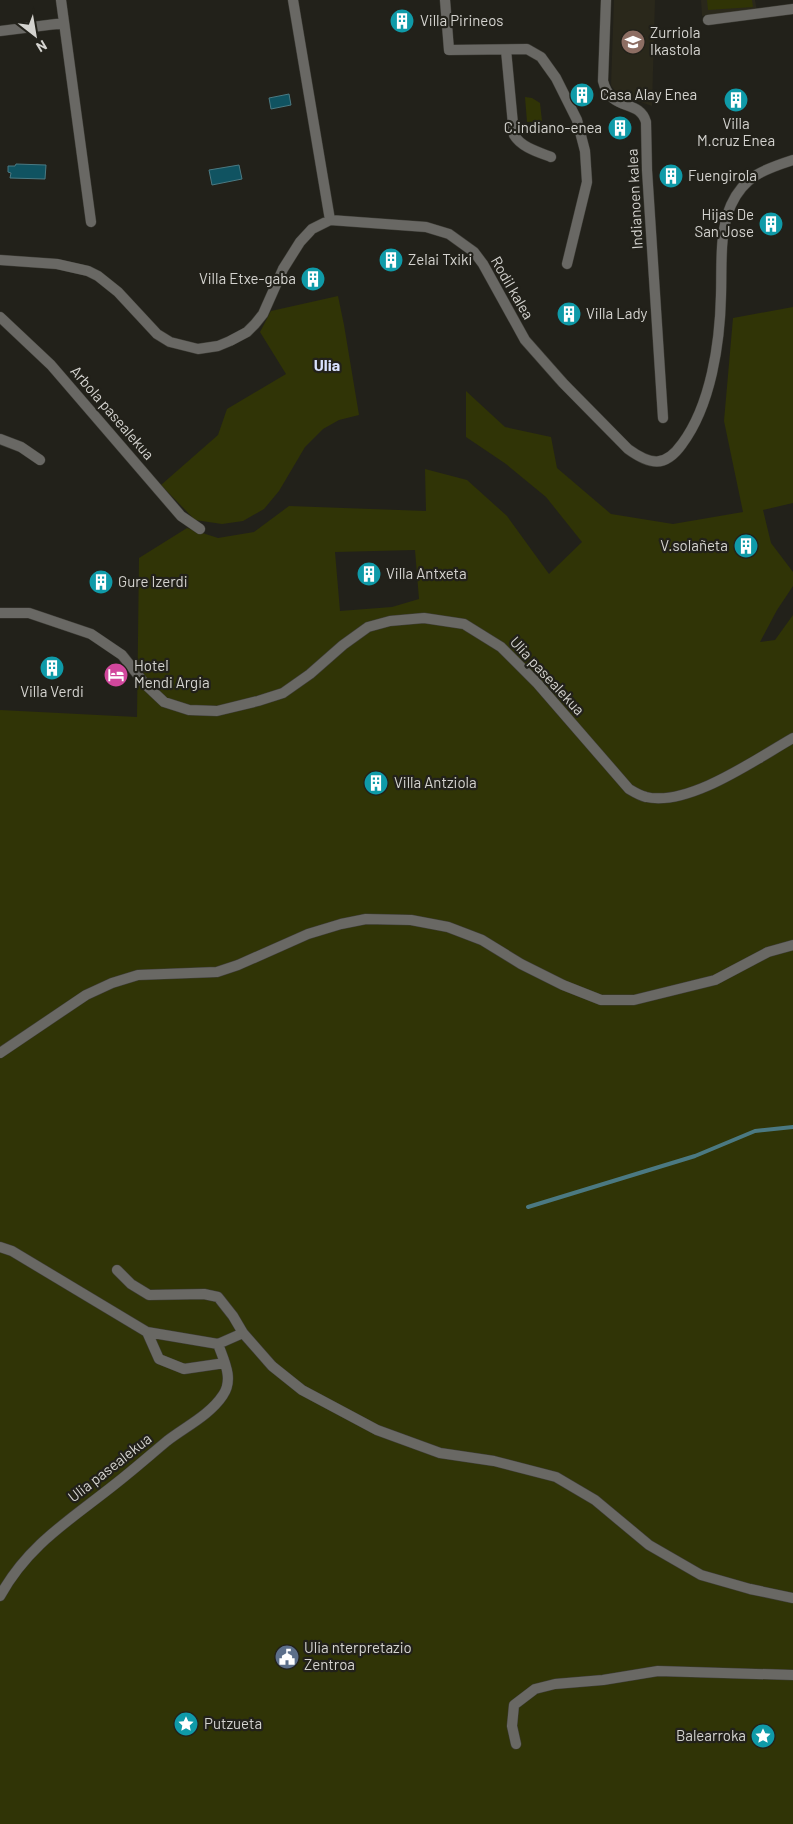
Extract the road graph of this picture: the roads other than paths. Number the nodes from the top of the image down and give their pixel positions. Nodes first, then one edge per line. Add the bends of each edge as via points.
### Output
1 (61, 0) edge
2 (293, 0) edge
3 (445, 0) edge
4 (606, 0) edge
5 (793, 9) edge
6 (708, 20) dead end
7 (64, 23) junction
8 (0, 30) edge
9 (506, 50) junction
10 (551, 157) dead end
11 (793, 160) edge
12 (330, 220) junction
13 (91, 222) dead end
14 (0, 260) edge
15 (567, 264) dead end
16 (0, 317) edge
17 (663, 418) dead end
18 (0, 439) edge
19 (40, 460) dead end
20 (200, 529) dead end
21 (0, 613) edge
22 (793, 738) edge
23 (793, 945) edge
24 (0, 1053) edge
25 (0, 1247) edge
26 (117, 1270) dead end
27 (147, 1332) junction
28 (243, 1333) junction
29 (218, 1344) junction
30 (225, 1363) junction
31 (0, 1596) edge
32 (793, 1598) edge
33 (793, 1675) edge
34 (516, 1744) dead end

1 - 7 street
2 - 12 street
3 - 9 street via 450,50
4 - 17 street, Indianoen kalea via 603,81 606,92 612,99 638,110 646,122
5 - 6 street
7 - 8 street
7 - 13 street
9 - 10 street via 514,135 532,150
9 - 15 street via 527,49 541,57 556,78 577,120 585,151 587,182
11 - 12 street, Rodil kalea via 766,168 744,183 732,204 725,222 720,317 711,376 699,417 678,450 667,460 654,462 628,449 525,340 483,264 463,243 449,234 426,227
12 - 14 street via 312,229 300,242 255,324 230,341 198,349 170,342 157,334 118,292 88,271 57,264
16 - 20 street, Arbola pasealekua via 51,365 181,516
18 - 19 street via 21,447
21 - 22 street, Ulia pasealekua via 30,613 91,634 122,655 164,702 189,710 208,711 283,693 368,627 424,618 464,624 502,647 629,789 646,797 671,798 699,790
23 - 24 street via 768,952 715,980 634,1000 601,1000 521,964 482,940 448,927 411,920 366,919 308,934 217,972 138,976 112,983 86,995
25 - 27 street via 12,1251
26 - 28 street via 149,1296 204,1294 218,1297
27 - 29 street
27 - 30 street via 159,1359 184,1369
28 - 29 street
28 - 32 street via 272,1366 302,1390 376,1430 440,1453 494,1461 556,1477 594,1500 648,1545 701,1575
29 - 30 street, Ulia pasealekua
30 - 31 street, Ulia pasealekua via 229,1378 224,1395 30,1552
33 - 34 street via 658,1671 555,1684 535,1689 514,1705 512,1726

